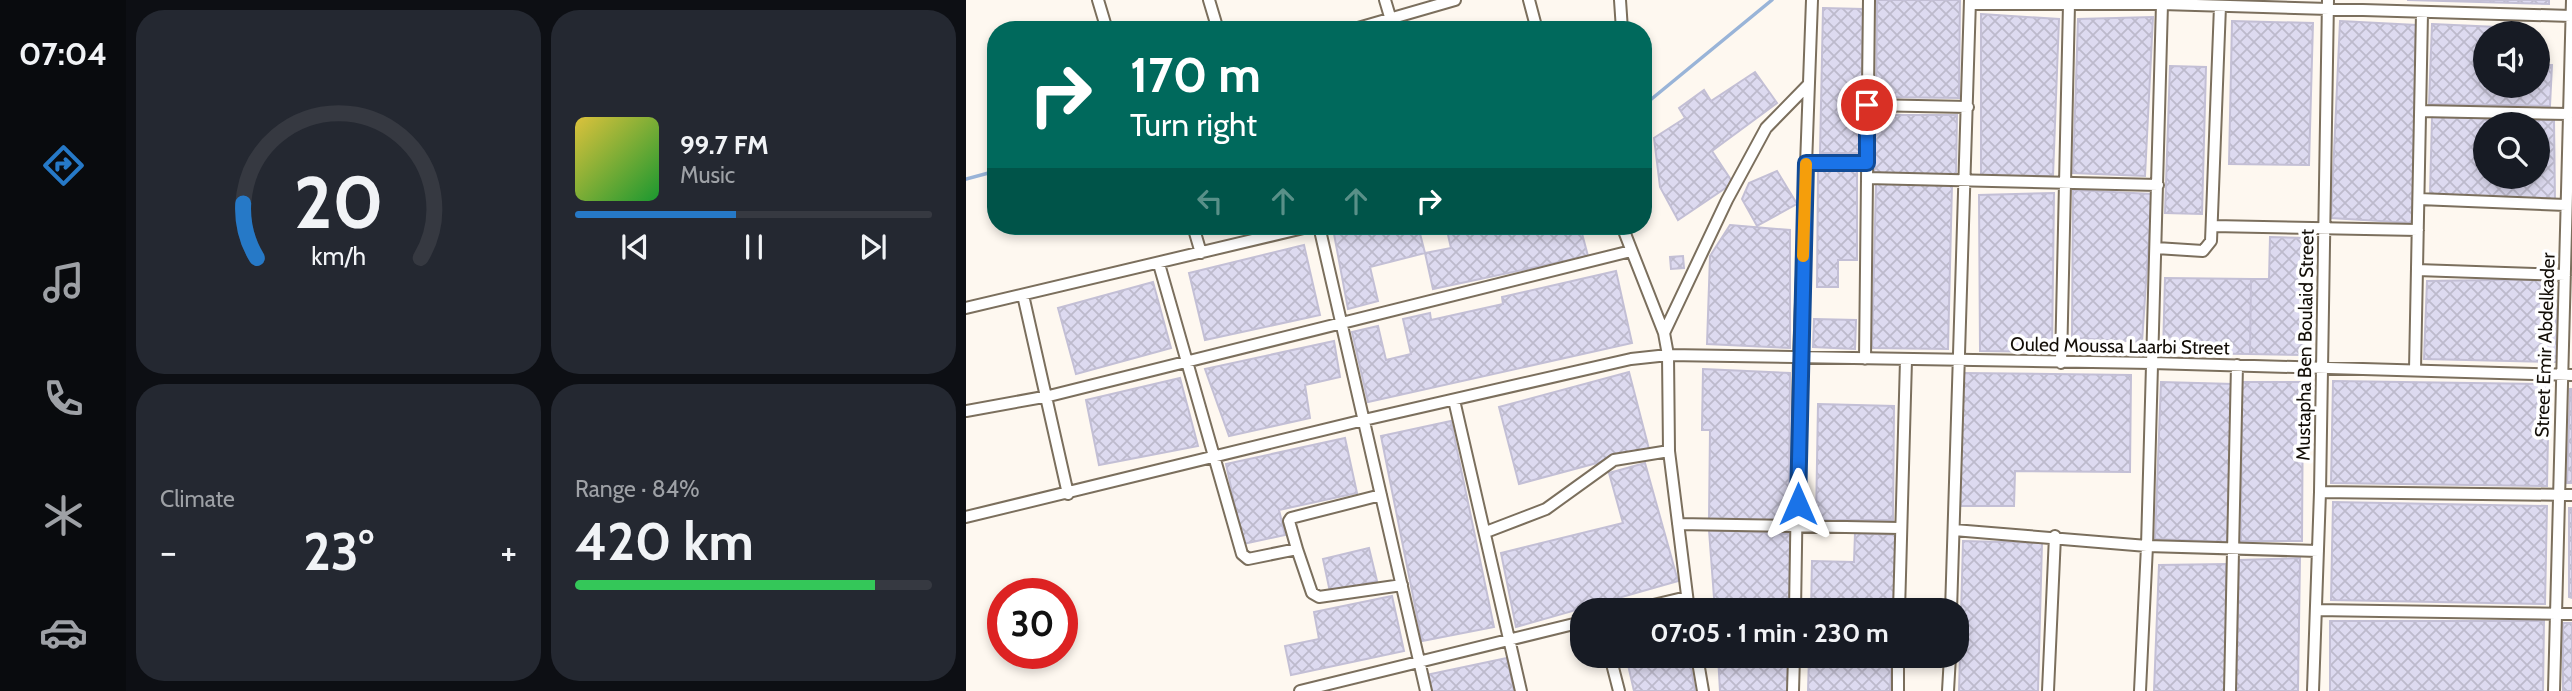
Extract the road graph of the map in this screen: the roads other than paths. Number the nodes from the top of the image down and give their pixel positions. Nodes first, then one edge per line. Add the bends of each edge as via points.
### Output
1 (1098, 0) edge
2 (1209, 0) edge
3 (1385, 0) edge
4 (1455, 0) edge
5 (1529, 0) edge
6 (1620, 0) edge
7 (1812, 0) edge
8 (1868, 0) edge
9 (2572, 0) edge
10 (1970, 2) edge
11 (2069, 4) junction
12 (2162, 4) junction
13 (2328, 5) edge
14 (2220, 6) junction
15 (2422, 13) junction
16 (2571, 16) edge
17 (1390, 18) junction
18 (1104, 21) edge
19 (1215, 21) edge
20 (1380, 21) edge
21 (1391, 21) edge
22 (1535, 21) edge
23 (1621, 21) edge
24 (1808, 85) junction
25 (1867, 105) junction
26 (1968, 107) junction
27 (2420, 111) junction
28 (2568, 114) junction
29 (1806, 163) junction
30 (1867, 163) junction
31 (1867, 178) junction
32 (1967, 180) junction
33 (2065, 182) junction
34 (2158, 185) junction
35 (2419, 200) junction
36 (2566, 205) junction
37 (2213, 226) junction
38 (2324, 227) junction
39 (2418, 230) junction
40 (1196, 235) edge
41 (1275, 235) edge
42 (1321, 235) edge
43 (1625, 235) edge
44 (2156, 248) junction
45 (1631, 251) junction
46 (1201, 253) junction
47 (1159, 264) junction
48 (2417, 270) junction
49 (2565, 275) junction
50 (1023, 295) junction
51 (966, 308) edge
52 (1343, 324) junction
53 (1664, 333) junction
54 (1668, 355) junction
55 (1799, 358) junction
56 (1865, 359) junction
57 (1906, 360) junction
58 (1185, 362) junction
59 (1959, 362) junction
60 (2062, 363) junction
61 (2152, 363) junction
62 (2237, 365) junction
63 (2322, 368) junction
64 (2415, 370) junction
65 (2568, 375) edge
66 (1049, 396) junction
67 (1454, 400) junction
68 (966, 411) edge
69 (1364, 420) junction
70 (1669, 451) junction
71 (1213, 457) junction
72 (2320, 492) junction
73 (1068, 494) junction
74 (2558, 494) junction
75 (1381, 495) junction
76 (2572, 495) edge
77 (966, 517) edge
78 (1678, 524) junction
79 (1798, 528) junction
80 (1900, 528) junction
81 (1954, 530) junction
82 (1486, 532) junction
83 (2055, 536) junction
84 (2147, 546) junction
85 (1297, 549) junction
86 (2233, 549) junction
87 (2318, 551) junction
88 (1402, 584) junction
89 (1687, 597) joint
90 (1683, 598) edge
91 (1796, 598) edge
92 (1899, 598) edge
93 (1951, 598) edge
94 (2316, 610) junction
95 (2555, 614) junction
96 (2572, 614) edge
97 (1570, 625) edge
98 (1511, 638) junction
99 (1419, 660) junction
100 (1613, 668) edge
101 (1699, 668) edge
102 (1794, 668) edge
103 (1898, 668) edge
104 (1949, 668) edge
105 (1300, 691) edge
106 (1426, 691) edge
107 (1521, 691) edge
108 (1619, 691) edge
109 (1703, 691) edge
110 (1793, 691) edge
111 (1898, 691) edge
112 (1948, 691) edge
113 (2048, 691) edge
114 (2140, 691) edge
115 (2230, 691) edge
116 (2313, 691) edge
117 (2554, 691) edge

1 - 18 street
2 - 19 street
3 - 17 street
4 - 17 street
5 - 22 street
6 - 23 street
7 - 24 street
8 - 25 street
9 - 16 street, Street Emir Abdelkader
10 - 11 street
10 - 26 street
11 - 12 street
11 - 33 street
12 - 14 street
12 - 34 street
13 - 14 street
13 - 15 street
13 - 38 street, Mustapha Ben Boulaid Street
14 - 37 street
15 - 16 street
15 - 27 street
16 - 28 street, Street Emir Abdelkader
17 - 20 street
17 - 21 street
24 - 29 street
24 - 53 street via 1766,128
25 - 26 street
25 - 30 street
26 - 32 street
27 - 28 street
27 - 35 street
28 - 36 street, Street Emir Abdelkader
29 - 30 street
29 - 55 street
30 - 31 street
31 - 32 street
31 - 56 street
32 - 33 street
32 - 59 street
33 - 34 street
33 - 60 street
34 - 44 street
35 - 36 street
35 - 39 street
36 - 49 street, Street Emir Abdelkader
37 - 38 street
37 - 44 street via 2211,241 2203,251
38 - 39 street
38 - 63 street, Mustapha Ben Boulaid Street
39 - 48 street
40 - 46 street
41 - 46 street
42 - 52 street
43 - 45 street
44 - 61 street
45 - 52 street
45 - 53 street
46 - 47 street
47 - 50 street
47 - 58 street
48 - 49 street
48 - 64 street
49 - 65 street, Street Emir Abdelkader
50 - 51 street
50 - 66 street
52 - 58 street
52 - 69 street
53 - 54 street
54 - 55 street, Ouled Moussa Laarbi Street
54 - 67 street, Ouled Moussa Laarbi Street via 1631,359
54 - 70 street
55 - 56 street, Ouled Moussa Laarbi Street
55 - 79 street
56 - 57 street, Ouled Moussa Laarbi Street
57 - 59 street, Ouled Moussa Laarbi Street
57 - 80 street
58 - 66 street
58 - 71 street
59 - 60 street, Ouled Moussa Laarbi Street
59 - 81 street
60 - 61 street, Ouled Moussa Laarbi Street
61 - 62 street, Ouled Moussa Laarbi Street
61 - 84 street
62 - 63 street, Ouled Moussa Laarbi Street
62 - 86 street
63 - 64 street, Ouled Moussa Laarbi Street
63 - 72 street, Mustapha Ben Boulaid Street
64 - 65 street, Ouled Moussa Laarbi Street
65 - 74 street, Street Emir Abdelkader
66 - 68 street
66 - 73 street
67 - 69 street, Ouled Moussa Laarbi Street
67 - 82 street
69 - 71 street, Ouled Moussa Laarbi Street
69 - 75 street
70 - 78 street
70 - 82 street via 1614,460 1546,509
71 - 73 street, Ouled Moussa Laarbi Street
71 - 85 street via 1242,554 1248,559
72 - 74 street
72 - 87 street, Mustapha Ben Boulaid Street
73 - 77 street, Ouled Moussa Laarbi Street
74 - 76 street
74 - 95 street, Street Emir Abdelkader
75 - 85 street via 1291,518
75 - 88 street
78 - 79 street
78 - 89 street
79 - 80 street
79 - 91 street
80 - 92 street
81 - 83 street
81 - 93 street
82 - 98 street
83 - 84 street
83 - 113 street
84 - 86 street
84 - 114 street
85 - 88 street via 1315,596
86 - 87 street
86 - 115 street
87 - 94 street, Mustapha Ben Boulaid Street
88 - 99 street
89 - 90 street
94 - 95 street
94 - 116 street, Mustapha Ben Boulaid Street
95 - 96 street
95 - 117 street, Street Emir Abdelkader
97 - 98 street
98 - 99 street
98 - 107 street
99 - 105 street
99 - 106 street
100 - 108 street
101 - 109 street
102 - 110 street
103 - 111 street
104 - 112 street

